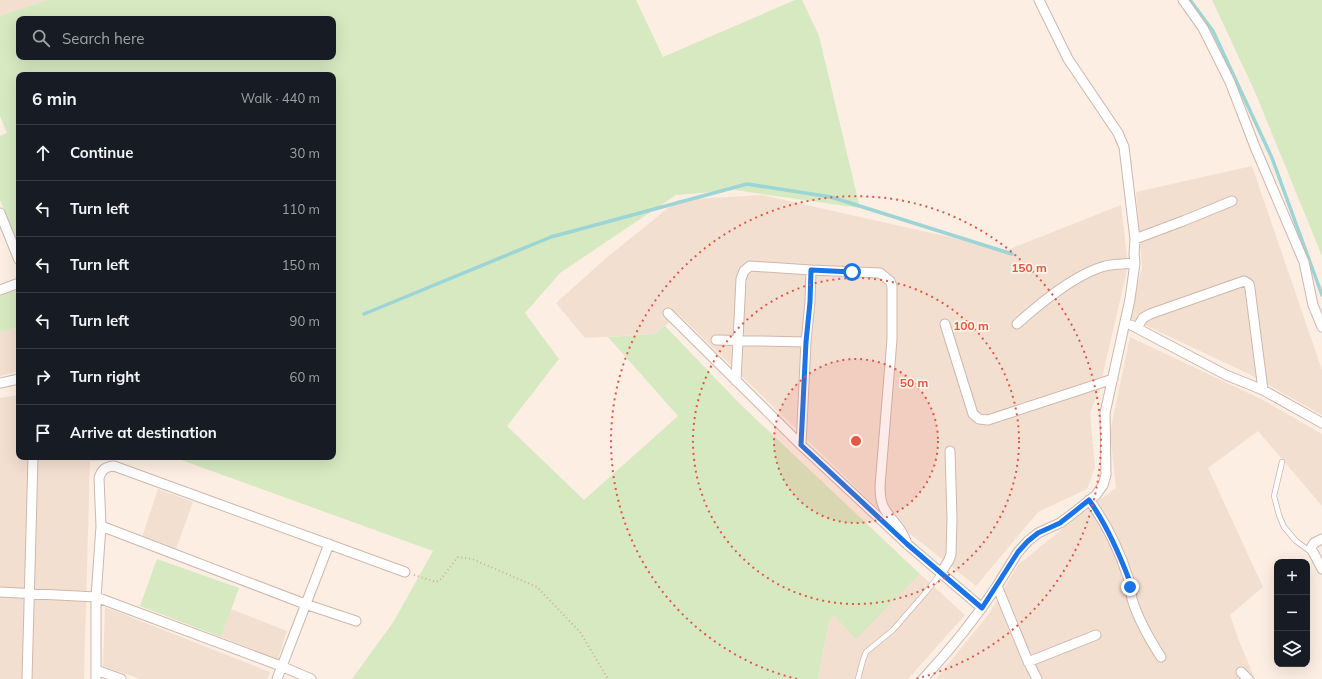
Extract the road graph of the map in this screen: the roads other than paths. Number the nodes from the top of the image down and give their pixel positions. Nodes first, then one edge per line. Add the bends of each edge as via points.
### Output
1 (1040, 0) edge
2 (1183, 0) edge
3 (1232, 201) dead end
4 (0, 213) edge
5 (1135, 239) junction
6 (16, 253) edge
7 (1135, 263) junction
8 (811, 270) junction
9 (16, 284) edge
10 (0, 290) edge
11 (668, 313) dead end
12 (1125, 322) junction
13 (945, 324) dead end
14 (1018, 324) dead end
15 (1322, 327) edge
16 (1137, 328) junction
17 (738, 339) junction
18 (716, 340) dead end
19 (806, 342) junction
20 (1113, 379) junction
21 (16, 380) edge
22 (736, 381) junction
23 (0, 383) edge
24 (1264, 390) junction
25 (1322, 423) edge
26 (801, 445) junction
27 (950, 451) dead end
28 (33, 460) edge
29 (1282, 462) dead end
30 (1089, 500) junction
31 (101, 526) junction
32 (1322, 539) edge
33 (329, 544) junction
34 (907, 544) junction
35 (1313, 554) junction
36 (1322, 569) edge
37 (405, 572) road end
38 (941, 573) junction
39 (997, 586) junction
40 (0, 592) edge
41 (29, 593) junction
42 (96, 597) junction
43 (305, 604) junction
44 (982, 608) junction
45 (356, 621) dead end
46 (1096, 635) dead end
47 (1161, 657) dead end
48 (1028, 662) junction
49 (281, 666) junction
50 (1241, 672) dead end
51 (96, 675) edge
52 (27, 679) edge
53 (121, 679) edge
54 (277, 679) edge
55 (311, 679) edge
56 (858, 679) edge
57 (923, 679) edge
58 (1037, 679) edge
59 (1248, 679) edge

1 - 5 street via 1068,59 1118,133 1124,147
2 - 15 street via 1203,28 1230,82 1304,262 1313,305
3 - 5 street
4 - 6 street
5 - 7 street
7 - 12 street
7 - 14 street via 1105,266 1084,275 1062,288
8 - 17 street via 750,266 745,268
8 - 19 street
8 - 34 street via 880,273 892,286 892,339 880,493 884,508 903,531
9 - 10 street
11 - 22 street
12 - 16 street
12 - 20 street
13 - 20 street via 973,414 978,419 988,420
16 - 24 street via 1226,375
16 - 24 street via 1143,318 1150,314 1244,280 1250,289
17 - 18 street
17 - 19 street
17 - 22 street
19 - 26 street
20 - 30 street via 1105,413 1106,475 1100,490
21 - 23 street
22 - 26 street
24 - 25 street
26 - 34 street
27 - 38 street via 951,554
28 - 41 street
29 - 35 lane via 1274,496 1279,515 1288,532
30 - 39 street via 1060,523 1038,533 1028,541
30 - 47 street via 1118,550 1130,582 1136,610
31 - 33 street via 100,478 102,471 114,466
31 - 42 street
31 - 43 street
32 - 35 street via 1312,545
33 - 37 street
33 - 43 street
34 - 38 street
35 - 36 street
38 - 44 street
38 - 56 lane via 893,630 866,652
39 - 44 street
39 - 48 street
40 - 41 street
41 - 42 street
41 - 52 street
42 - 49 street
42 - 51 street
43 - 45 street
43 - 49 street
44 - 57 street
46 - 48 street
48 - 58 street
49 - 54 street
49 - 55 street
50 - 59 street
51 - 53 street

